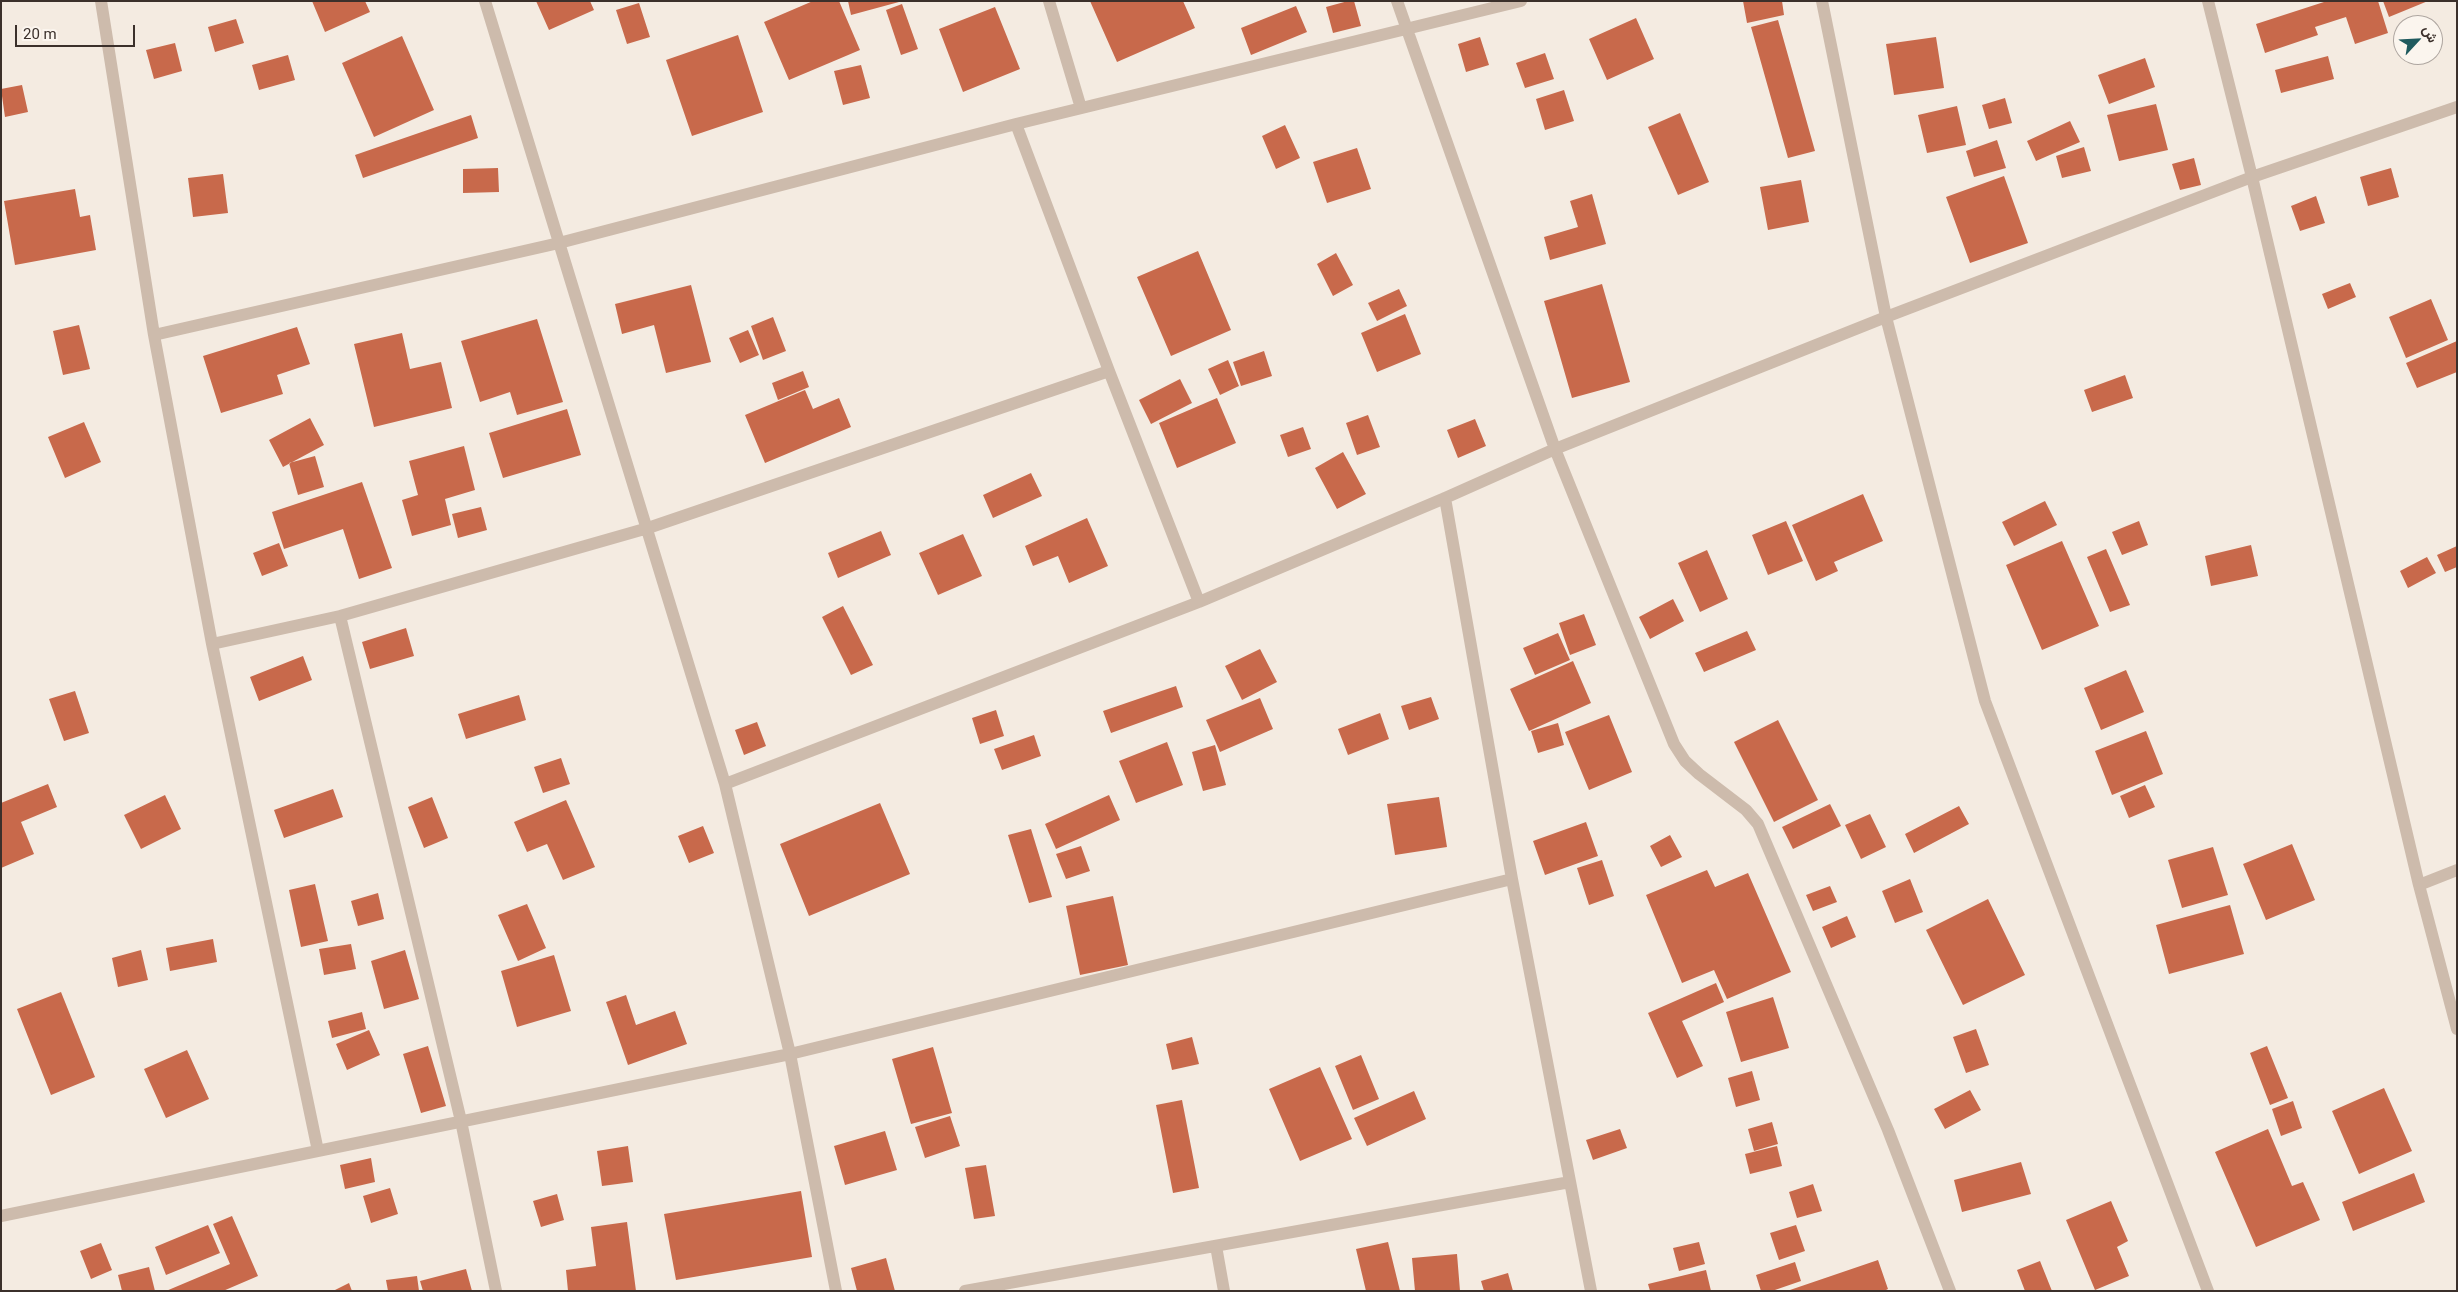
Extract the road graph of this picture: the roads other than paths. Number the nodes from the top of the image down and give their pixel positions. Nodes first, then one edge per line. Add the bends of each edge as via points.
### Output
1 (102, 1) edge
2 (485, 1) edge
3 (1049, 1) edge
4 (1397, 1) edge
5 (1520, 1) edge
6 (1822, 1) edge
7 (2208, 1) edge
8 (1406, 29) junction
9 (2457, 107) edge
10 (1081, 108) junction
11 (1016, 124) junction
12 (2252, 177) junction
13 (558, 243) junction
14 (1886, 317) junction
15 (154, 335) junction
16 (1109, 371) junction
17 (1555, 449) junction
18 (1445, 498) junction
19 (648, 528) junction
20 (1199, 602) junction
21 (340, 616) junction
22 (212, 644) junction
23 (725, 784) junction
24 (2457, 870) edge
25 (1512, 879) junction
26 (2419, 884) junction
27 (2457, 1029) edge
28 (790, 1054) junction
29 (461, 1120) junction
30 (318, 1151) junction
31 (1570, 1182) junction
32 (1, 1216) edge
33 (1216, 1246) junction
34 (496, 1291) edge
35 (836, 1291) edge
36 (965, 1291) edge
37 (1224, 1291) edge
38 (1591, 1291) edge
39 (1950, 1291) edge
40 (2208, 1291) edge

1 - 15 street
2 - 13 street
3 - 10 street
4 - 8 street
5 - 8 street
6 - 14 street
7 - 12 street
8 - 10 street
8 - 17 street
9 - 12 street
10 - 11 street
11 - 13 street
11 - 16 street
12 - 14 street
12 - 26 street
13 - 15 street
13 - 19 street
14 - 17 street
14 - 40 street via 1985,701
15 - 22 street
16 - 19 street
16 - 20 street
17 - 18 street
17 - 39 street via 1674,744 1685,761 1746,810 1758,824 1888,1130
18 - 20 street
18 - 25 street
19 - 21 street
19 - 23 street
20 - 23 street
21 - 22 street
21 - 29 street
22 - 30 street
23 - 28 street
24 - 26 street
25 - 28 street
25 - 31 street
26 - 27 street
28 - 29 street
28 - 35 street
29 - 30 street
29 - 34 street
30 - 32 street
31 - 33 street
31 - 38 street
33 - 36 street
33 - 37 street

